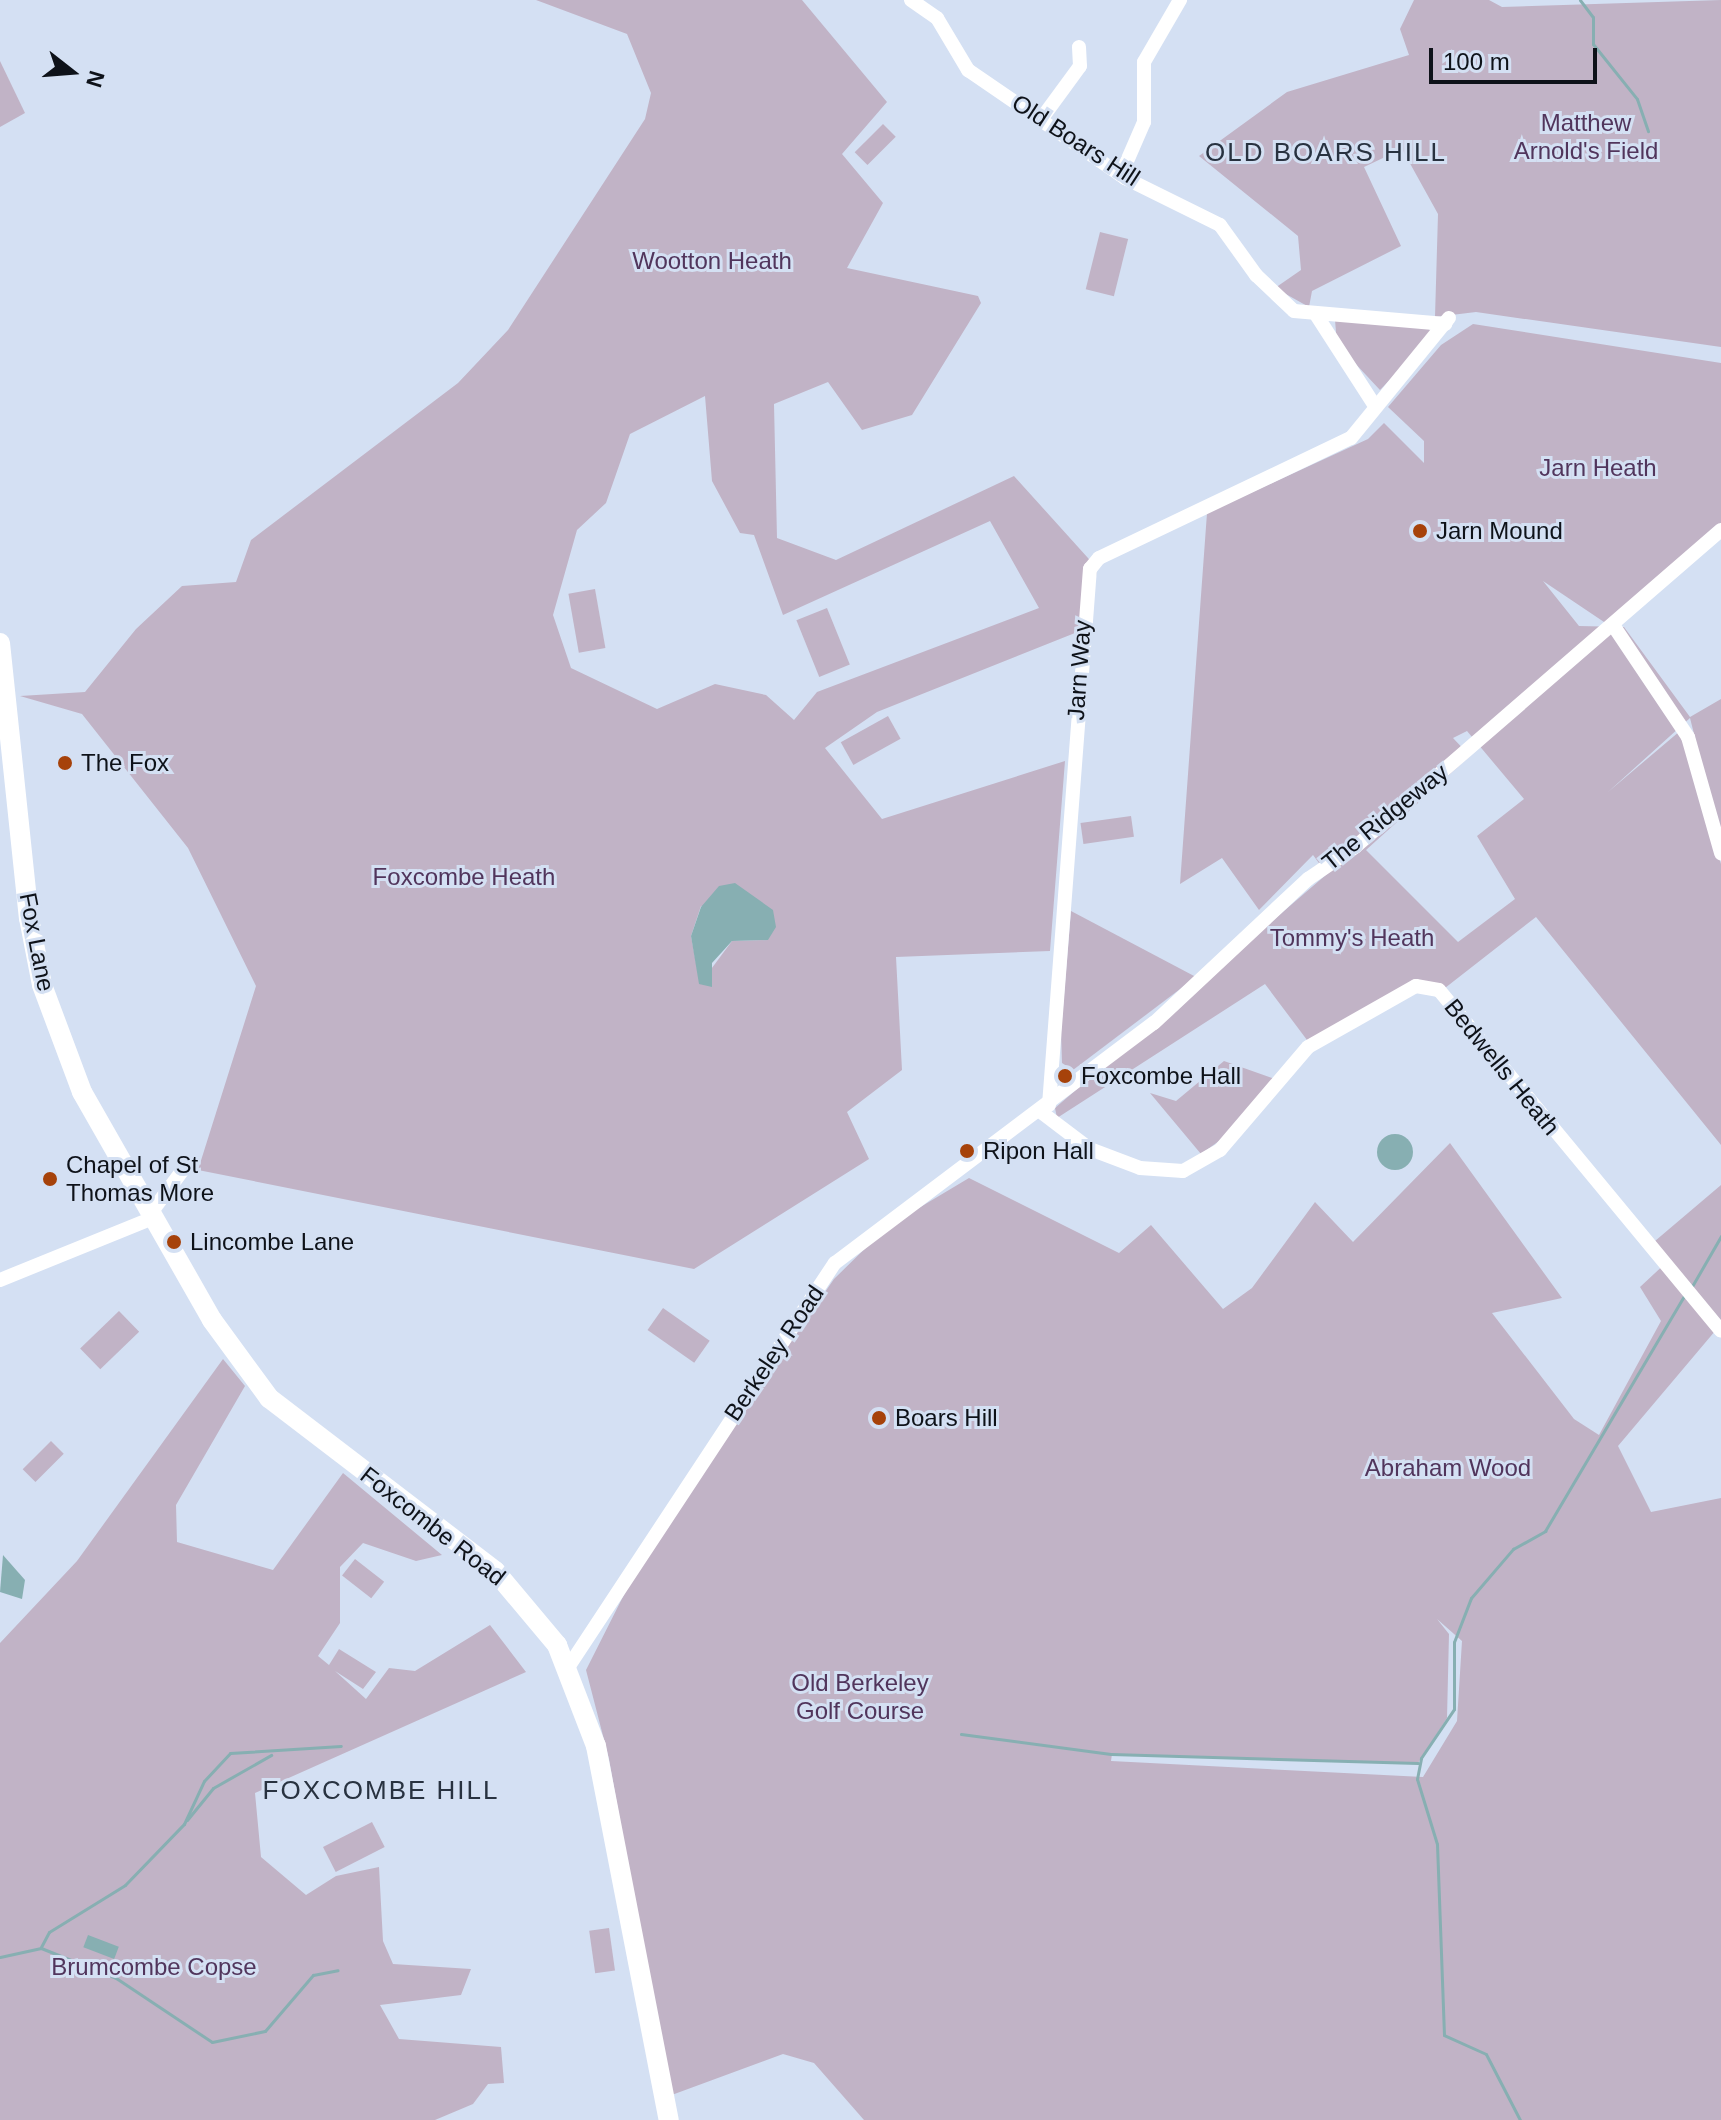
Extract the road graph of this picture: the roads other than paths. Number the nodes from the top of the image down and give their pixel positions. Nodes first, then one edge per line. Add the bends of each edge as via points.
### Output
1 (911, 0) edge
2 (1180, 0) edge
3 (1079, 47) dead end
4 (1042, 118) junction
5 (1121, 175) junction
6 (1315, 313) junction
7 (1375, 406) junction
8 (1721, 530) edge
9 (1613, 625) junction
10 (0, 643) edge
11 (1721, 853) edge
12 (1045, 1109) junction
13 (182, 1171) dead end
14 (152, 1216) junction
15 (0, 1280) edge
16 (1721, 1331) edge
17 (569, 1666) junction
18 (669, 2120) edge

1 - 4 street, Old Boars Hill via 937,18 968,70
2 - 5 street via 1144,62 1144,122
3 - 4 street via 1080,66
4 - 5 street, Old Boars Hill
5 - 6 street, Old Boars Hill via 1220,225 1265,285 1294,311
6 - 7 street
6 - 7 street, Old Boars Hill via 1447,321
7 - 12 street, Jarn Way via 1351,438 1099,558 1090,569
8 - 9 street, The Ridgeway
9 - 11 street via 1688,737
9 - 12 street, The Ridgeway
10 - 14 street, Fox Lane via 42,985 82,1092
12 - 16 street, Bedwells Heath via 1090,1149 1140,1168 1183,1171 1220,1150 1308,1047 1416,986 1439,990
12 - 17 street, Berkeley Road via 880,1222 835,1263
13 - 14 street
14 - 15 street
14 - 17 street, Foxcombe Road via 269,1398 495,1571 540,1621
17 - 18 street, Foxcombe Road via 604,1780

